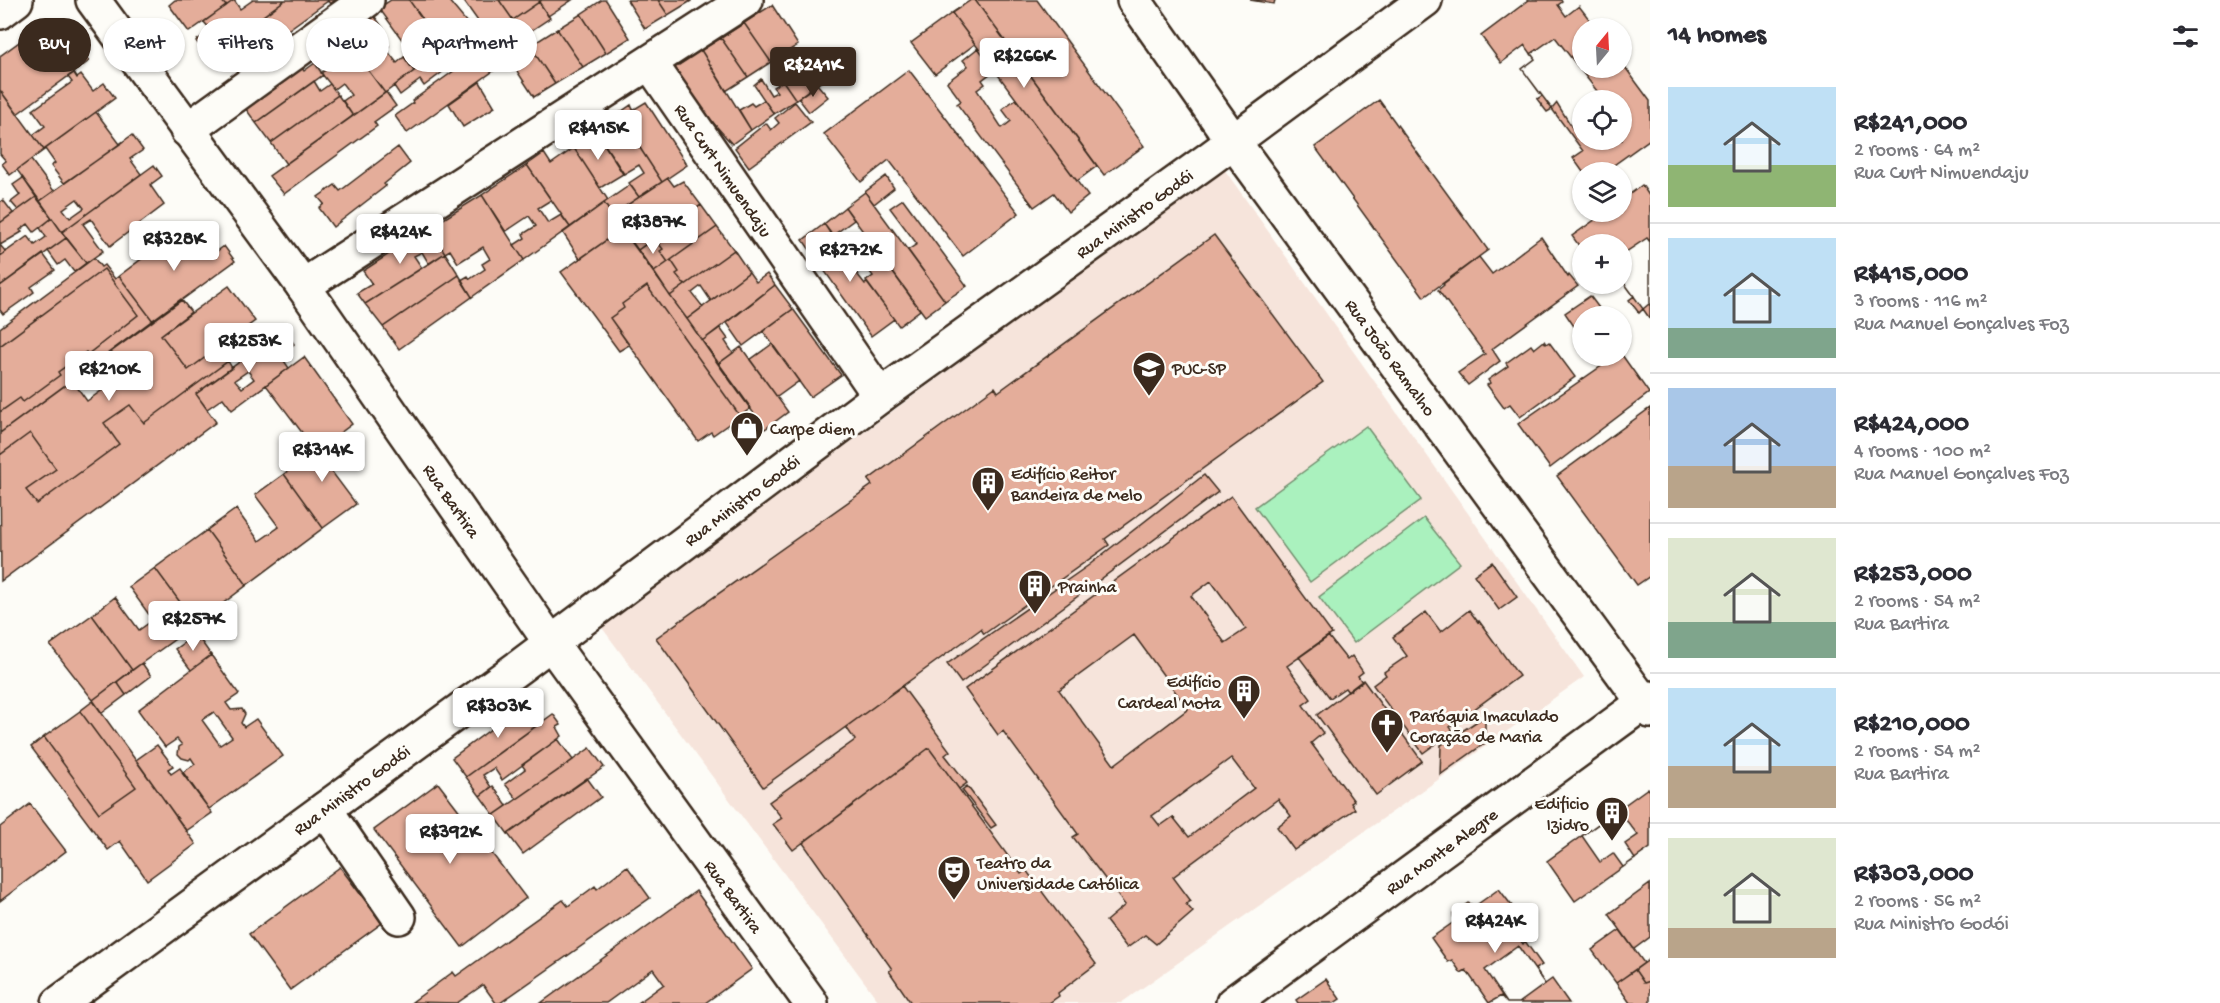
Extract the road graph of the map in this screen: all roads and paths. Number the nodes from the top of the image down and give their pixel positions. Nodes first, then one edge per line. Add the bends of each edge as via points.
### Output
1 (16, 0) edge
2 (93, 0) edge
3 (367, 0) edge
4 (746, 0) edge
5 (1134, 0) edge
6 (1425, 0) edge
7 (0, 12) edge
8 (650, 63) junction
9 (187, 129) junction
10 (1233, 141) junction
11 (303, 286) junction
12 (880, 396) junction
13 (551, 643) junction
14 (1648, 704) edge
15 (325, 809) junction
16 (399, 917) dead end
17 (59, 1003) edge
18 (811, 1003) edge
19 (1233, 1003) edge

1 - 7 street
2 - 9 street, Rua Bartira
3 - 9 street
4 - 8 street
5 - 10 street, Rua João Ramalho
6 - 10 street, Rua Ministro Godói
8 - 11 street
8 - 12 street, Rua Curt Nimuendaju
9 - 11 street, Rua Bartira
10 - 12 street, Rua Ministro Godói
10 - 14 street, Rua João Ramalho
11 - 13 street, Rua Bartira
12 - 13 street, Rua Ministro Godói
13 - 15 street, Rua Ministro Godói
13 - 18 street, Rua Bartira
14 - 19 street, Rua Monte Alegre
15 - 16 street
15 - 17 street, Rua Ministro Godói

